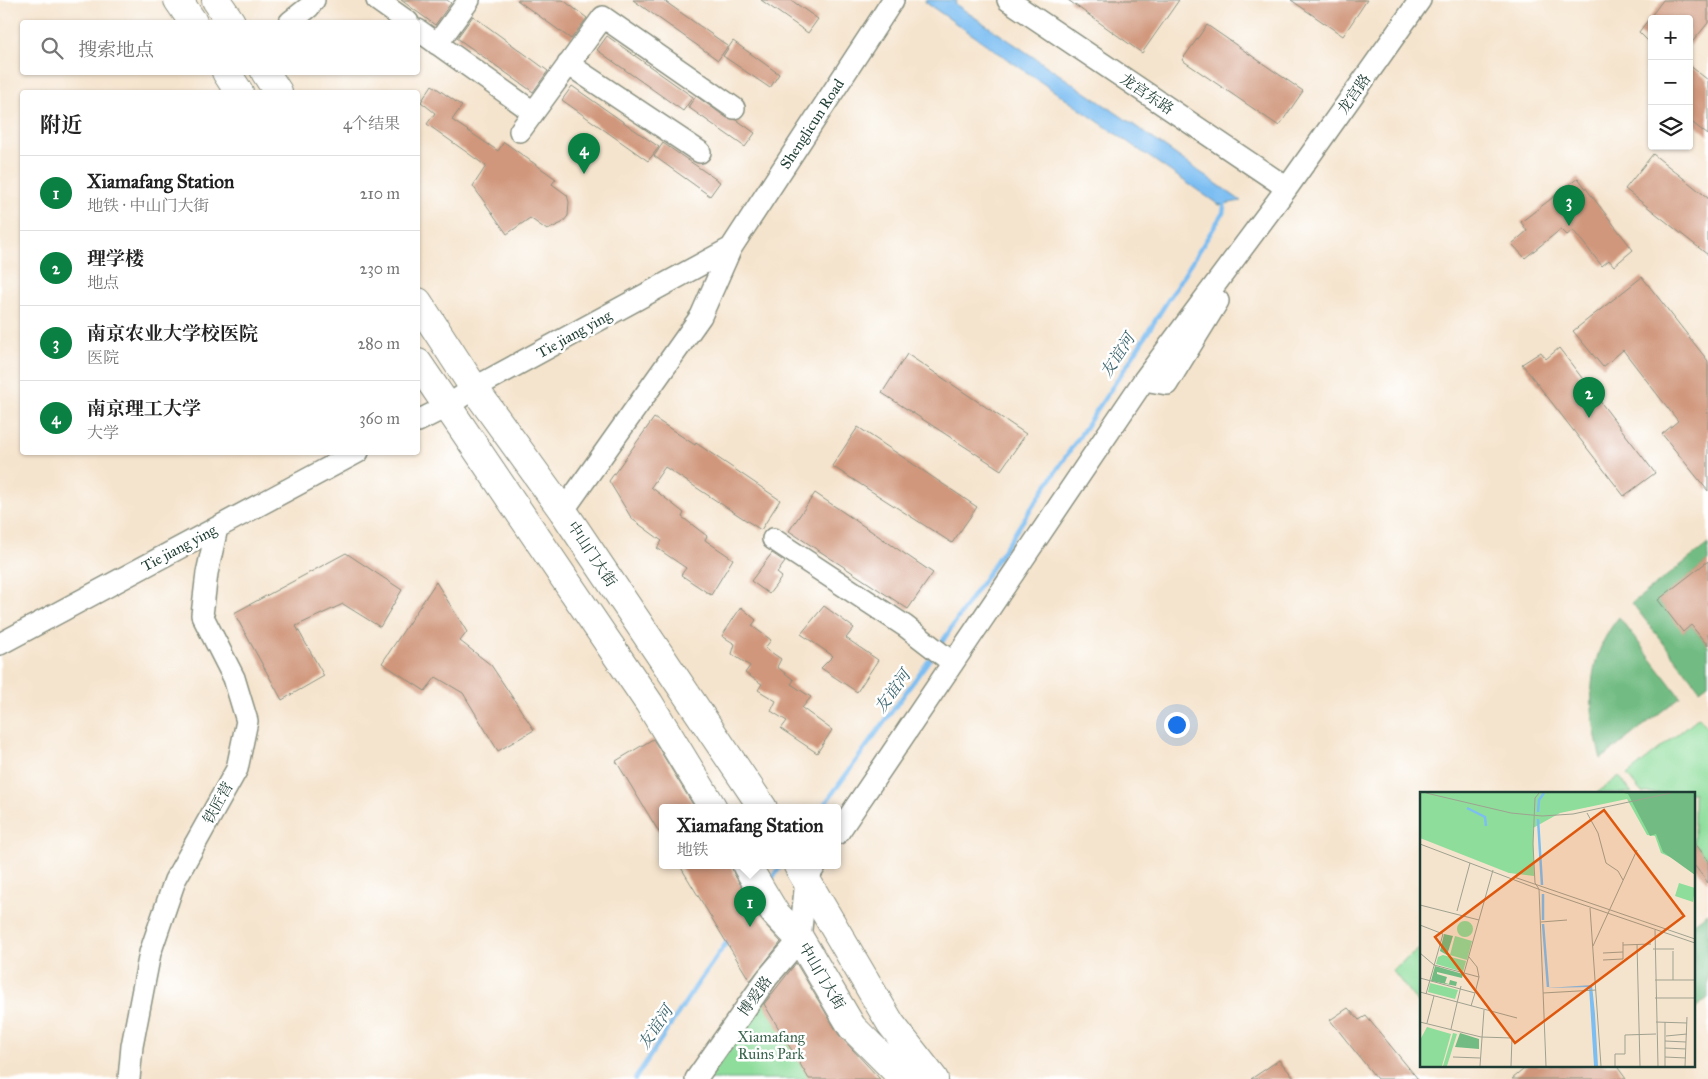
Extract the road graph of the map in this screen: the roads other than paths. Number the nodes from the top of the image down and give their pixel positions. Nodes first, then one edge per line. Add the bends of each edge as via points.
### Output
1 (178, 0) edge
2 (216, 0) edge
3 (314, 0) edge
4 (377, 0) edge
5 (470, 0) edge
6 (893, 0) edge
7 (1008, 0) edge
8 (1420, 0) edge
9 (192, 20) edge
10 (230, 20) edge
11 (293, 20) edge
12 (405, 20) edge
13 (420, 31) edge
14 (437, 44) junction
15 (568, 64) junction
16 (228, 75) edge
17 (267, 75) edge
18 (238, 90) edge
19 (277, 90) edge
20 (734, 108) dead end
21 (533, 112) junction
22 (520, 131) dead end
23 (700, 152) dead end
24 (1287, 188) junction
25 (731, 248) junction
26 (420, 305) edge
27 (420, 366) edge
28 (474, 388) junction
29 (446, 407) junction
30 (420, 420) edge
31 (352, 455) edge
32 (563, 511) junction
33 (217, 528) junction
34 (774, 539) dead end
35 (0, 644) edge
36 (948, 660) junction
37 (710, 804) edge
38 (760, 804) edge
39 (841, 828) edge
40 (749, 869) edge
41 (806, 870) edge
42 (800, 939) junction
43 (129, 1079) edge
44 (696, 1079) edge
45 (904, 1079) edge
46 (934, 1079) edge

1 - 9 main road
2 - 10 main road
3 - 11 street
4 - 12 street
5 - 14 street
6 - 25 street, Shenglicun Road
7 - 24 street, 龙宫东路
8 - 24 street, 龙宫路
13 - 14 street
14 - 21 street
15 - 20 street via 603,17
15 - 21 street
15 - 23 street
16 - 18 main road
17 - 19 main road
21 - 22 street
24 - 36 street, 龙宫路 via 1144,380
25 - 28 street, Tie jiang ying
25 - 32 street, Shenglicun Road via 701,316
26 - 28 main road, 中山门大街
27 - 29 main road
28 - 29 street, Tie jiang ying
28 - 32 main road, 中山门大街
29 - 30 street, Tie jiang ying
29 - 37 main road via 649,703
31 - 33 street, Tie jiang ying
32 - 38 main road, 中山门大街
33 - 35 street, Tie jiang ying
33 - 43 street, 铁匠营 via 202,615 234,678 247,721 237,769 174,880 153,944 132,1046
34 - 36 street via 906,626
36 - 39 street, 龙宫路
40 - 42 main road, 中山门大街 via 775,912
41 - 42 street
41 - 46 main road via 891,1024
42 - 44 street, 博爱路 via 767,978
42 - 45 main road, 中山门大街 via 852,1027

